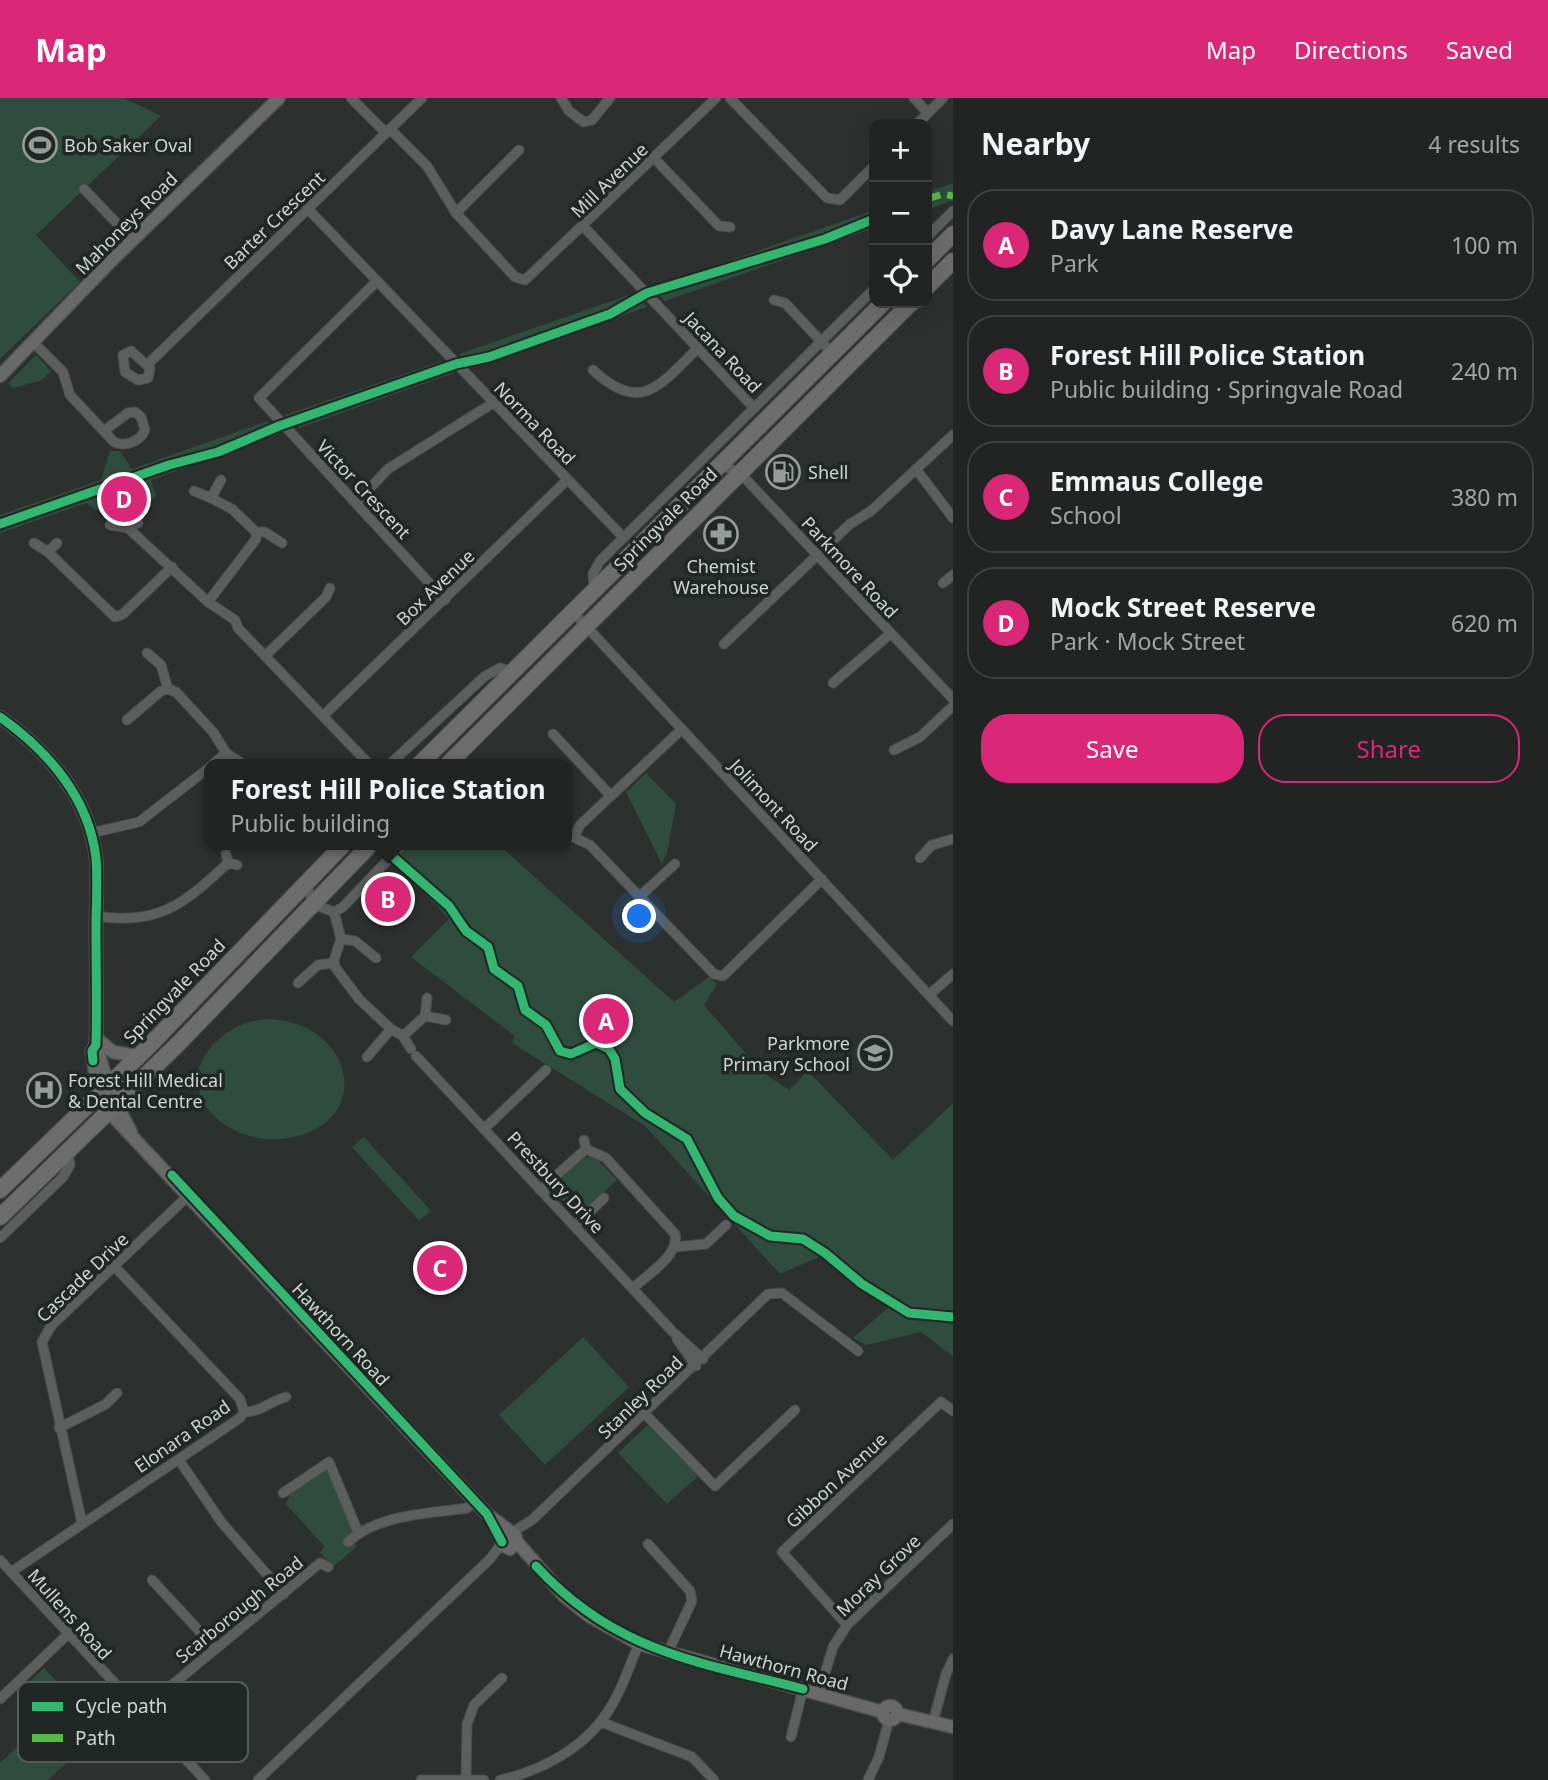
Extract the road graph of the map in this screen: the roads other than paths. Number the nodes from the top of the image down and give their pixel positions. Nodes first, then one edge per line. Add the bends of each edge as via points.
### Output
1 (279, 98) edge
2 (351, 98) edge
3 (422, 98) edge
4 (561, 98) edge
5 (610, 98) edge
6 (716, 98) edge
7 (730, 98) edge
8 (914, 98) edge
9 (943, 98) edge
10 (928, 113) junction
11 (922, 119) edge
12 (388, 131) junction
13 (519, 150) dead end
14 (654, 158) junction
15 (869, 171) edge
16 (84, 189) dead end
17 (308, 209) junction
18 (953, 211) edge
19 (456, 213) junction
20 (583, 226) junction
21 (730, 227) dead end
22 (932, 232) edge
23 (953, 234) edge
24 (133, 240) junction
25 (932, 255) edge
26 (953, 261) edge
27 (377, 281) junction
28 (932, 282) edge
29 (869, 295) edge
30 (774, 300) dead end
31 (877, 308) edge
32 (906, 308) edge
33 (33, 342) junction
34 (826, 347) junction
35 (698, 348) junction
36 (148, 364) dead end
37 (593, 370) dead end
38 (0, 376) edge
39 (494, 402) junction
40 (754, 408) junction
41 (105, 430) dead end
42 (953, 435) edge
43 (721, 455) junction
44 (745, 466) junction
45 (916, 469) junction
46 (221, 480) dead end
47 (567, 480) junction
48 (194, 491) dead end
49 (211, 498) junction
50 (356, 503) junction
51 (953, 519) edge
52 (138, 523) dead end
53 (110, 525) dead end
54 (128, 528) junction
55 (256, 532) junction
56 (624, 538) junction
57 (282, 542) dead end
58 (34, 543) dead end
59 (57, 543) dead end
60 (48, 552) junction
61 (818, 556) junction
62 (172, 567) junction
63 (953, 575) edge
64 (943, 583) dead end
65 (330, 588) dead end
66 (594, 588) junction
67 (445, 600) junction
68 (208, 602) junction
69 (572, 611) junction
70 (585, 625) junction
71 (890, 634) junction
72 (724, 644) dead end
73 (147, 653) dead end
74 (265, 656) junction
75 (511, 671) junction
76 (833, 683) dead end
77 (168, 689) junction
78 (953, 699) edge
79 (953, 706) edge
80 (324, 715) junction
81 (0, 717) edge
82 (124, 721) dead end
83 (682, 729) junction
84 (553, 734) dead end
85 (894, 750) dead end
86 (226, 753) junction
87 (219, 759) edge
88 (235, 759) edge
89 (364, 759) edge
90 (395, 759) edge
91 (425, 759) edge
92 (452, 759) edge
93 (204, 771) edge
94 (611, 796) junction
95 (91, 833) junction
96 (572, 834) edge
97 (572, 836) edge
98 (953, 839) edge
99 (337, 850) edge
100 (365, 850) edge
101 (397, 850) edge
102 (920, 858) dead end
103 (230, 861) dead end
104 (675, 863) dead end
105 (822, 879) junction
106 (306, 883) junction
107 (639, 897) junction
108 (313, 904) junction
109 (334, 912) junction
110 (96, 916) junction
111 (341, 939) junction
112 (376, 958) dead end
113 (334, 963) junction
114 (953, 974) edge
115 (298, 983) dead end
116 (929, 995) junction
117 (427, 998) dead end
118 (425, 1016) junction
119 (446, 1020) dead end
120 (953, 1021) edge
121 (391, 1030) junction
122 (403, 1036) junction
123 (96, 1042) junction
124 (138, 1056) junction
125 (368, 1057) dead end
126 (546, 1070) dead end
127 (104, 1090) junction
128 (113, 1108) junction
129 (484, 1129) junction
130 (68, 1152) junction
131 (0, 1190) edge
132 (540, 1190) junction
133 (190, 1194) junction
134 (604, 1198) dead end
135 (0, 1217) edge
136 (726, 1225) dead end
137 (575, 1226) junction
138 (0, 1238) edge
139 (675, 1247) junction
140 (115, 1267) junction
141 (633, 1288) junction
142 (858, 1351) dead end
143 (699, 1362) junction
144 (117, 1393) dead end
145 (286, 1397) dead end
146 (795, 1410) dead end
147 (953, 1411) edge
148 (244, 1412) junction
149 (646, 1414) junction
150 (59, 1428) junction
151 (179, 1460) junction
152 (284, 1493) dead end
153 (475, 1501) junction
154 (82, 1523) junction
155 (953, 1524) edge
156 (358, 1532) junction
157 (510, 1541) junction
158 (348, 1542) dead end
159 (648, 1544) dead end
160 (0, 1560) edge
161 (328, 1567) dead end
162 (10, 1572) junction
163 (152, 1580) dead end
164 (284, 1594) junction
165 (847, 1625) junction
166 (68, 1634) junction
167 (639, 1643) junction
168 (216, 1649) junction
169 (667, 1654) junction
170 (953, 1659) edge
171 (502, 1678) dead end
172 (112, 1682) edge
173 (176, 1682) edge
174 (803, 1689) junction
175 (819, 1693) junction
176 (0, 1699) edge
177 (890, 1715) junction
178 (601, 1722) junction
179 (933, 1722) junction
180 (953, 1727) edge
181 (792, 1737) dead end
182 (188, 1762) edge
183 (466, 1779) edge
184 (205, 1780) edge
185 (258, 1780) edge
186 (421, 1780) edge
187 (484, 1780) edge
188 (500, 1780) edge
189 (714, 1780) edge
190 (868, 1780) edge

1 - 24 main road, Mahoneys Road
2 - 12 street
3 - 12 street, Barter Crescent
4 - 5 street via 584,122 592,120
6 - 14 street, Mill Avenue
7 - 15 street via 834,201
8 - 10 street
9 - 10 street
10 - 11 street
12 - 17 street, Barter Crescent
12 - 19 street via 427,166
13 - 19 street
14 - 20 street, Mill Avenue
14 - 21 street via 719,226
16 - 24 street
17 - 27 street, Norma Road
17 - 36 street, Barter Crescent
18 - 22 street
19 - 20 street, Mill Avenue via 521,280 530,278
20 - 35 street, Jacana Road
23 - 25 highway
24 - 33 main road, Mahoneys Road
26 - 28 highway
27 - 39 street, Norma Road
27 - 50 street, Victor Crescent via 259,398
29 - 34 street, Springvale Road
30 - 34 street via 785,303
31 - 34 highway, Springvale Road
32 - 44 highway, Springvale Road
33 - 38 main road, Mahoneys Road
33 - 41 street via 63,372 73,398
34 - 40 street, Springvale Road
34 - 43 highway, Springvale Road
35 - 37 street via 657,388 643,394 617,389
35 - 40 street, Jacana Road
39 - 47 street, Norma Road
39 - 50 street via 388,469
40 - 43 street, Springvale Road
42 - 45 street
43 - 44 street
43 - 44 street, Parkmore Road
43 - 56 street, Springvale Road
43 - 66 highway, Springvale Road
44 - 61 street, Parkmore Road
44 - 70 highway, Springvale Road
45 - 51 street
45 - 61 street
46 - 49 street
47 - 56 street, Norma Road
47 - 67 street, Box Avenue
48 - 49 street
49 - 55 street via 232,509
50 - 67 street, Victor Crescent
52 - 54 street
53 - 54 street
54 - 62 street
55 - 57 street
55 - 68 street via 256,539
56 - 66 street, Springvale Road via 597,566
58 - 60 street
59 - 60 street
60 - 62 street via 115,617
61 - 71 street, Parkmore Road
61 - 72 street
62 - 68 street
63 - 64 street
65 - 74 street
66 - 69 highway, Springvale Road
67 - 80 street, Box Avenue
68 - 74 street
69 - 70 street, Jolimont Road
69 - 75 highway, Springvale Road
70 - 83 street, Jolimont Road
70 - 92 highway, Springvale Road
71 - 76 street
71 - 78 street, Parkmore Road
73 - 77 street via 160,665
74 - 80 street
75 - 90 street, Springvale Road via 500,668 485,676
75 - 91 highway, Springvale Road
77 - 82 street
77 - 86 street via 213,732
79 - 85 street via 920,737
80 - 89 street
81 - 95 main road, Hawthorn Road via 61,774
83 - 94 street
83 - 105 street, Jolimont Road
84 - 94 street
86 - 87 street
86 - 88 street
93 - 95 street via 139,822
94 - 96 street
95 - 110 main road, Hawthorn Road
97 - 107 street via 590,845
98 - 102 street via 933,845
99 - 106 highway, Springvale Road
100 - 108 highway
101 - 109 street
103 - 110 street via 188,900 166,912 141,919
104 - 107 street
105 - 107 street via 723,976 705,968
105 - 116 street, Jolimont Road
106 - 108 street
106 - 124 highway, Springvale Road
108 - 109 street
108 - 128 highway
109 - 111 street
110 - 123 main road, Hawthorn Road
111 - 112 street via 355,941
111 - 113 street
113 - 115 street via 318,965
113 - 121 street via 354,993
114 - 116 street
116 - 120 street, Jolimont Road
117 - 118 street
118 - 119 street
118 - 122 street
121 - 122 street
121 - 125 street
122 - 129 street, Prestbury Drive
123 - 124 main road via 113,1052
123 - 127 main road, Hawthorn Road via 92,1051
124 - 127 highway, Springvale Road
126 - 129 street
127 - 128 main road, Hawthorn Road
127 - 131 highway, Springvale Road
128 - 130 highway
128 - 133 main road, Hawthorn Road
129 - 132 street, Prestbury Drive
130 - 135 highway
130 - 138 street via 71,1161 63,1177
132 - 137 street, Prestbury Drive
132 - 139 street via 585,1145 606,1158 667,1224 675,1234
133 - 140 street, Cascade Drive
133 - 153 main road, Hawthorn Road
134 - 137 street
136 - 139 street via 706,1244
137 - 141 street, Prestbury Drive
139 - 141 street
140 - 148 street, Elonara Road via 240,1399
140 - 150 street, Cascade Drive via 44,1337 41,1349
141 - 143 street, Prestbury Drive
142 - 143 street, Stanley Road via 782,1293 768,1294
143 - 149 street, Stanley Road
144 - 150 street via 106,1404
145 - 148 street via 256,1412
146 - 149 street via 715,1486
147 - 165 street, Gibbon Avenue via 941,1402 782,1552
148 - 151 street, Elonara Road
149 - 157 street, Stanley Road
150 - 154 street, Cascade Drive
151 - 154 street, Elonara Road
151 - 164 street via 222,1522
152 - 156 street via 332,1459
153 - 156 street via 467,1508 380,1522
153 - 157 main road, Hawthorn Road
154 - 162 street, Elonara Road
155 - 165 street, Moray Grove
156 - 158 street
157 - 167 main road, Hawthorn Road via 589,1616
157 - 185 street, Stanley Road
159 - 169 street via 690,1591 692,1601
160 - 162 street, Mullens Road
161 - 164 street, Scarborough Road via 320,1563
162 - 166 street, Mullens Road
163 - 168 street
164 - 168 street, Scarborough Road
165 - 175 street, Moray Grove via 833,1647
166 - 172 street, Mullens Road
166 - 176 street
167 - 169 main road, Hawthorn Road
167 - 178 street
168 - 173 street, Scarborough Road
169 - 174 main road, Hawthorn Road
170 - 179 street
171 - 183 street via 474,1705 467,1724
174 - 175 main road, Hawthorn Road
174 - 181 street
175 - 177 main road, Hawthorn Road
177 - 179 main road, Hawthorn Road
177 - 190 street
178 - 188 street via 547,1766
178 - 189 street via 692,1757
179 - 180 main road, Hawthorn Road
182 - 184 street, Mullens Road
183 - 186 street
183 - 187 street

